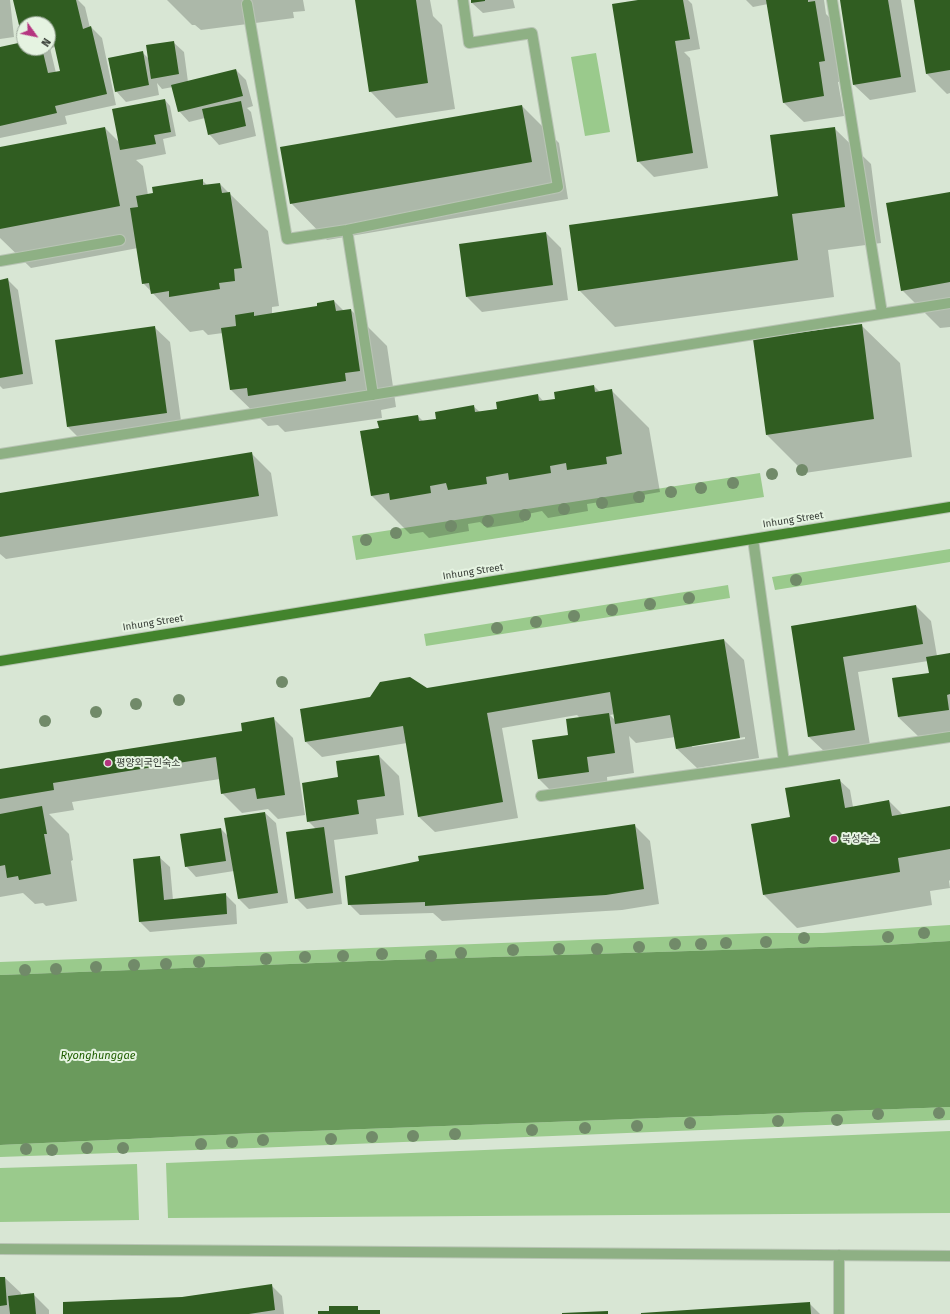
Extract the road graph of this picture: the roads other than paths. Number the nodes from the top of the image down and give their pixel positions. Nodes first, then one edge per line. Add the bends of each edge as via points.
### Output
1 (463, 0) edge
2 (832, 0) edge
3 (246, 4) dead end
4 (347, 230) junction
5 (120, 240) dead end
6 (0, 261) edge
7 (950, 302) edge
8 (882, 313) junction
9 (373, 395) junction
10 (0, 454) edge
11 (950, 507) edge
12 (752, 539) junction
13 (0, 661) edge
14 (950, 737) edge
15 (784, 762) junction
16 (541, 796) dead end
17 (0, 1250) edge
18 (839, 1255) junction
19 (950, 1256) edge
20 (839, 1314) edge

1 - 4 street via 469,43 532,33 558,187
2 - 8 street
3 - 4 street via 287,239
4 - 9 street
5 - 6 street
7 - 8 street
8 - 9 street
9 - 10 street
11 - 12 main road, Inhung Street
12 - 13 main road, Inhung Street
12 - 15 street
14 - 15 street
15 - 16 street
17 - 18 street
18 - 19 street
18 - 20 street

